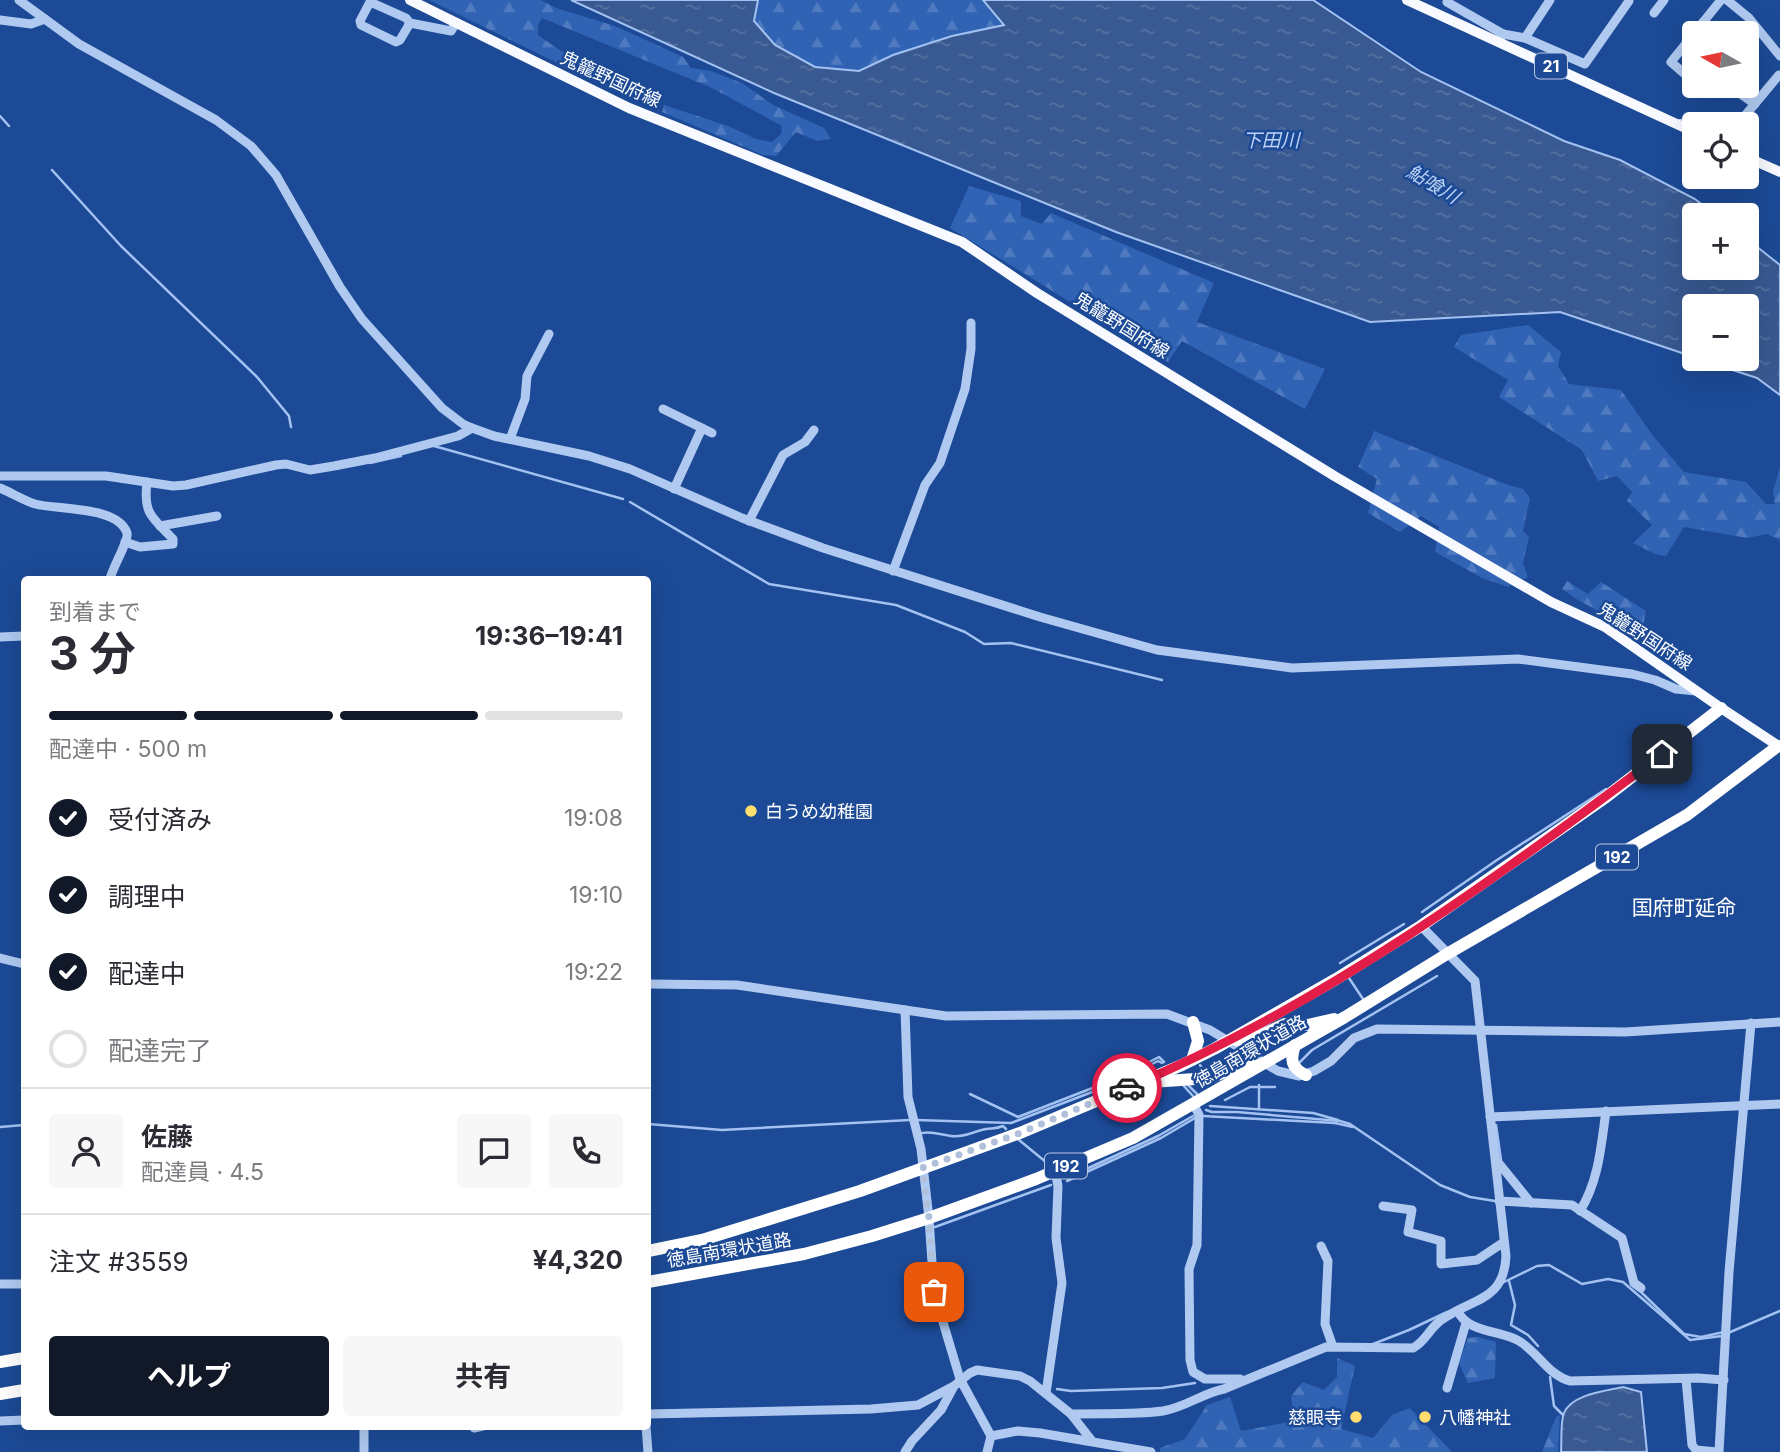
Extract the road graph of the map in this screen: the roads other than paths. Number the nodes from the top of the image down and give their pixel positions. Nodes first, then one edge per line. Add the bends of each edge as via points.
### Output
1 (19, 0) edge
2 (410, 0) edge
3 (1407, 0) edge
4 (1550, 0) edge
5 (1664, 0) edge
6 (1721, 0) edge
7 (1727, 0) edge
8 (1629, 1) edge
9 (1447, 2) dead end
10 (1654, 13) dead end
11 (45, 19) junction
12 (0, 20) edge
13 (1704, 21) edge
14 (410, 23) junction
15 (456, 23) junction
16 (1501, 38) junction
17 (1525, 38) junction
18 (1682, 48) edge
19 (1780, 56) edge
20 (1682, 72) edge
21 (1779, 75) edge
22 (1746, 98) edge
23 (1755, 104) junction
24 (1748, 112) edge
25 (1682, 123) edge
26 (1676, 124) junction
27 (1682, 127) edge
28 (1759, 163) edge
29 (1780, 172) edge
30 (971, 323) dead end
31 (549, 334) dead end
32 (663, 409) dead end
33 (472, 428) junction
34 (702, 428) junction
35 (814, 430) dead end
36 (712, 433) dead end
37 (510, 439) junction
38 (0, 477) edge
39 (147, 482) junction
40 (0, 488) edge
41 (674, 489) junction
42 (218, 516) dead end
43 (749, 521) junction
44 (160, 526) junction
45 (125, 542) junction
46 (893, 571) junction
47 (111, 576) edge
48 (21, 636) edge
49 (0, 637) edge
50 (1696, 691) junction
51 (1721, 708) junction
52 (1779, 746) edge
53 (1421, 926) junction
54 (1447, 954) junction
55 (0, 958) edge
56 (21, 963) edge
57 (651, 984) edge
58 (905, 1010) junction
59 (1345, 1017) junction
60 (1193, 1022) junction
61 (1780, 1022) edge
62 (1751, 1023) junction
63 (1479, 1032) junction
64 (1229, 1041) junction
65 (1295, 1045) junction
66 (1192, 1060) junction
67 (1264, 1063) junction
68 (1306, 1074) junction
69 (1141, 1083) junction
70 (1193, 1103) junction
71 (1780, 1104) edge
72 (1743, 1108) junction
73 (1606, 1111) junction
74 (1490, 1117) junction
75 (1495, 1160) junction
76 (922, 1168) junction
77 (1055, 1171) junction
78 (1499, 1201) junction
79 (1531, 1203) junction
80 (1383, 1206) dead end
81 (1580, 1211) junction
82 (929, 1218) junction
83 (1504, 1242) junction
84 (1321, 1246) dead end
85 (651, 1250) edge
86 (651, 1281) edge
87 (0, 1283) edge
88 (21, 1284) edge
89 (1641, 1287) dead end
90 (1458, 1311) junction
91 (1466, 1323) junction
92 (1333, 1347) junction
93 (21, 1358) edge
94 (0, 1362) edge
95 (1245, 1378) junction
96 (1686, 1378) junction
97 (1724, 1380) junction
98 (957, 1382) junction
99 (1447, 1388) dead end
100 (21, 1390) edge
101 (1046, 1393) junction
102 (0, 1394) edge
103 (651, 1414) edge
104 (1071, 1415) junction
105 (21, 1420) edge
106 (0, 1421) edge
107 (364, 1430) edge
108 (646, 1430) edge
109 (991, 1436) junction
110 (1092, 1441) junction
111 (364, 1452) edge
112 (648, 1452) edge
113 (905, 1452) edge
114 (987, 1452) edge
115 (1151, 1452) edge
116 (1718, 1452) edge

1 - 11 street
2 - 15 main road, 鬼籠野国府線
3 - 16 main road, 21
4 - 17 street
5 - 10 street
6 - 13 street
7 - 19 street via 1749,18
8 - 17 street via 1585,64
9 - 16 street
11 - 12 street via 31,23
11 - 33 street via 79,44 216,120 251,146 276,175 362,319 442,408
14 - 14 street via 370,2 360,21 396,42
14 - 15 street via 451,31
15 - 50 main road, 鬼籠野国府線 via 629,108 962,242 1336,478 1551,602 1605,626
16 - 17 street
16 - 26 main road, 21
18 - 20 street via 1671,62
21 - 23 street
22 - 23 street
23 - 24 street
25 - 26 street
26 - 27 main road, 21
28 - 29 main road
30 - 46 street via 965,389 940,463 925,485
31 - 37 street via 527,376 525,399
32 - 34 street
33 - 37 street
33 - 39 street via 375,458 310,470 286,464 186,485
34 - 36 street
34 - 41 street
35 - 43 street via 805,442 783,455
37 - 41 street via 589,456
38 - 39 street via 106,476
39 - 44 street via 145,504
40 - 45 street via 37,504 98,512 122,526 127,532
41 - 43 street
42 - 44 street
43 - 46 street
44 - 45 street via 173,544 140,547
45 - 47 street
46 - 50 street via 1157,650 1292,668 1518,659 1632,674
48 - 49 street
50 - 51 main road, 鬼籠野国府線
51 - 52 main road, 鬼籠野国府線
51 - 53 highway, 徳島南環状道路 via 1606,797
52 - 54 highway, 徳島南環状道路 / 192 via 1687,815
53 - 54 street
53 - 64 highway, 徳島南環状道路
54 - 59 highway, 徳島南環状道路 / 192
54 - 63 street via 1475,981
55 - 56 street
57 - 58 street via 737,985
58 - 60 street via 946,1016 1167,1014
58 - 76 street via 908,1097
59 - 64 highway via 1308,1025 1284,1024 1256,1038
59 - 65 highway, 徳島南環状道路 / 192
60 - 64 street
60 - 66 highway via 1198,1041
61 - 62 street
62 - 63 street via 1625,1032
62 - 72 street
63 - 68 street via 1377,1029 1354,1038 1331,1061
63 - 74 street
64 - 66 highway, 徳島南環状道路
64 - 67 street
65 - 67 highway, 徳島南環状道路 / 192
65 - 68 highway via 1293,1065
66 - 69 highway, 徳島南環状道路
67 - 68 street via 1289,1075
67 - 69 highway via 1210,1078
67 - 70 highway, 徳島南環状道路 / 192
69 - 76 highway, 徳島南環状道路
70 - 77 highway, 徳島南環状道路 / 192 via 1133,1138
70 - 95 street via 1199,1115 1197,1245 1189,1269 1190,1360 1193,1372 1205,1378
71 - 72 street
72 - 73 street
72 - 97 street
73 - 74 street
73 - 81 street via 1591,1192
74 - 75 street
75 - 78 street
75 - 79 street
76 - 82 street
76 - 85 highway, 徳島南環状道路 via 792,1213
77 - 82 highway, 徳島南環状道路 / 192
77 - 101 street via 1062,1283
78 - 79 street
78 - 83 street
79 - 81 street via 1572,1205
80 - 83 street via 1412,1210 1408,1232 1441,1241 1441,1264 1477,1260
81 - 89 street via 1622,1238 1634,1283
82 - 86 highway, 徳島南環状道路 / 192 via 804,1254
82 - 98 street via 934,1292
83 - 90 street via 1506,1265 1497,1286 1488,1296
84 - 92 street via 1328,1261 1325,1324
87 - 88 street
90 - 91 street
90 - 92 street via 1440,1321 1413,1348
91 - 96 street via 1519,1341 1558,1378 1570,1381
91 - 99 street
92 - 95 street
93 - 94 highway
95 - 104 street via 1162,1411
96 - 97 street
96 - 116 street via 1692,1445 1696,1450
97 - 116 street
98 - 101 street via 977,1370 993,1371 1020,1377
98 - 103 street via 928,1401 906,1406
98 - 109 street
98 - 113 street via 941,1410
100 - 102 highway
101 - 104 street
104 - 110 street
105 - 106 street
107 - 111 street
108 - 112 street
109 - 110 street via 1018,1431
109 - 114 street
110 - 115 street

